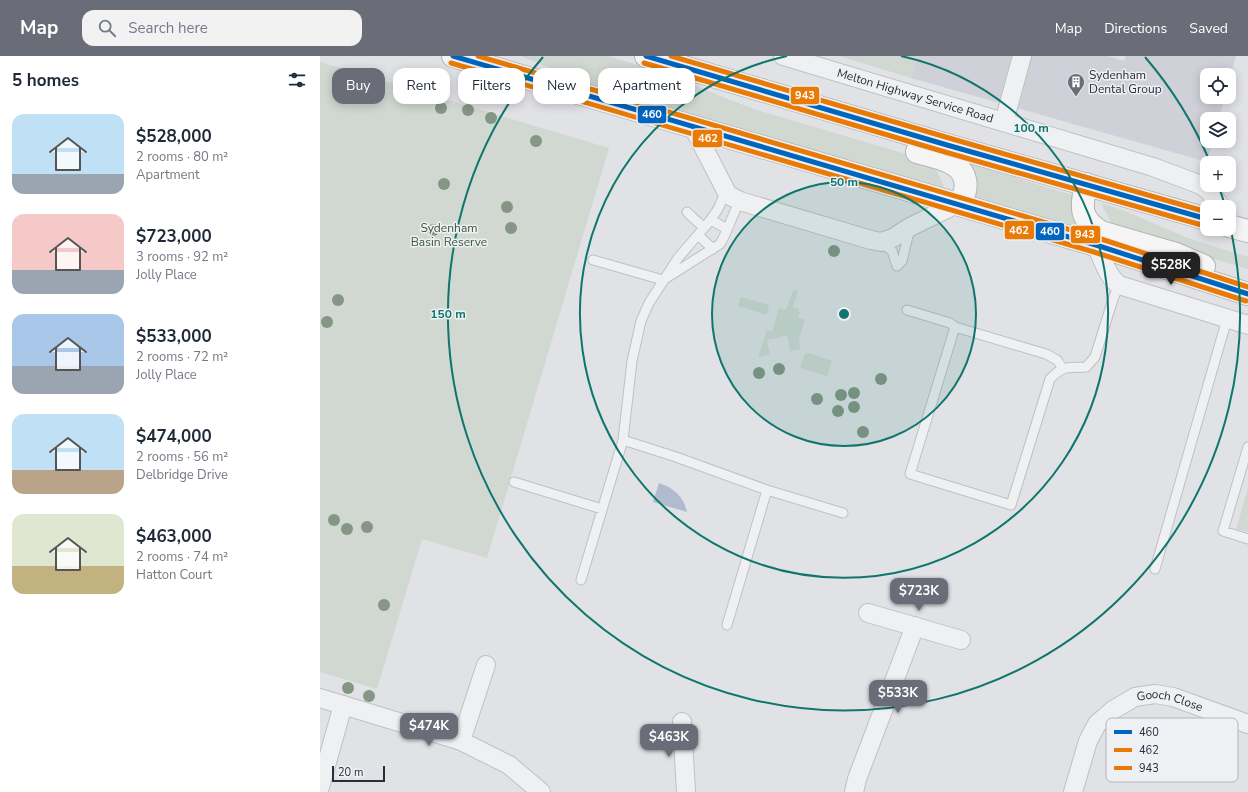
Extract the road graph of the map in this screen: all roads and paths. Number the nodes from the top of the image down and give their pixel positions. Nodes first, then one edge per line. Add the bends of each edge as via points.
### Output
1 (453, 56) edge
2 (499, 56) edge
3 (646, 56) edge
4 (783, 56) edge
5 (1022, 56) edge
6 (678, 66) junction
7 (533, 72) edge
8 (533, 79) edge
9 (590, 96) edge
10 (1004, 122) junction
11 (693, 126) junction
12 (1086, 184) junction
13 (733, 196) junction
14 (1216, 200) edge
15 (957, 204) junction
16 (687, 212) dead end
17 (1200, 217) edge
18 (710, 220) junction
19 (910, 228) junction
20 (727, 229) junction
21 (701, 231) junction
22 (881, 242) junction
23 (1096, 245) junction
24 (713, 249) junction
25 (593, 260) dead end
26 (663, 280) junction
27 (1248, 284) edge
28 (1119, 285) junction
29 (1248, 294) edge
30 (907, 310) dead end
31 (1227, 319) junction
32 (1248, 325) edge
33 (955, 327) junction
34 (1063, 369) junction
35 (623, 440) junction
36 (1248, 447) edge
37 (514, 482) dead end
38 (767, 490) junction
39 (602, 509) junction
40 (843, 513) dead end
41 (1248, 538) edge
42 (1155, 569) dead end
43 (581, 580) dead end
44 (868, 613) dead end
45 (727, 625) dead end
46 (915, 626) junction
47 (961, 640) dead end
48 (486, 665) dead end
49 (320, 698) edge
50 (343, 705) junction
51 (1231, 718) edge
52 (1238, 720) edge
53 (682, 722) dead end
54 (1248, 724) edge
55 (461, 741) junction
56 (320, 788) edge
57 (541, 792) edge
58 (686, 792) edge
59 (854, 792) edge
60 (1073, 792) edge

1 - 8 highway
2 - 7 highway
3 - 6 highway
4 - 10 street, Melton Highway Service Road
5 - 10 street
6 - 12 highway
6 - 15 highway via 778,108 953,164 964,179 966,188 965,195
9 - 11 highway
10 - 14 street, Melton Highway Service Road via 1127,158 1191,180 1209,191
11 - 13 street
11 - 15 highway
12 - 17 highway
12 - 27 highway via 1082,207 1088,222 1094,228 1176,254
13 - 18 lane
13 - 20 lane via 732,213
13 - 22 street
15 - 19 street
15 - 23 highway
16 - 21 lane
18 - 20 lane
18 - 21 lane
19 - 22 street
19 - 22 lane via 902,261 897,266 892,251
20 - 24 lane via 720,244
21 - 24 lane
21 - 26 lane
23 - 28 street via 1110,274
23 - 29 highway
24 - 26 lane
25 - 26 lane
26 - 35 lane via 649,302 636,340
28 - 31 street
28 - 34 lane via 1095,357 1086,367
30 - 33 lane via 950,323
31 - 32 street
31 - 42 lane
33 - 34 lane via 1046,354 1057,360
33 - 34 lane via 910,474 1011,505 1050,379
35 - 38 lane
35 - 39 lane
36 - 41 lane via 1223,532
37 - 39 lane
38 - 40 lane
38 - 45 lane
39 - 43 lane
44 - 46 street
46 - 47 street
46 - 59 street
48 - 55 street
49 - 50 street
50 - 55 street
50 - 56 street
51 - 60 street, Gooch Close via 1173,697 1155,694 1135,697 1113,710 1097,724 1088,741
52 - 54 street, Gooch Close
53 - 58 street
55 - 57 street via 509,765

